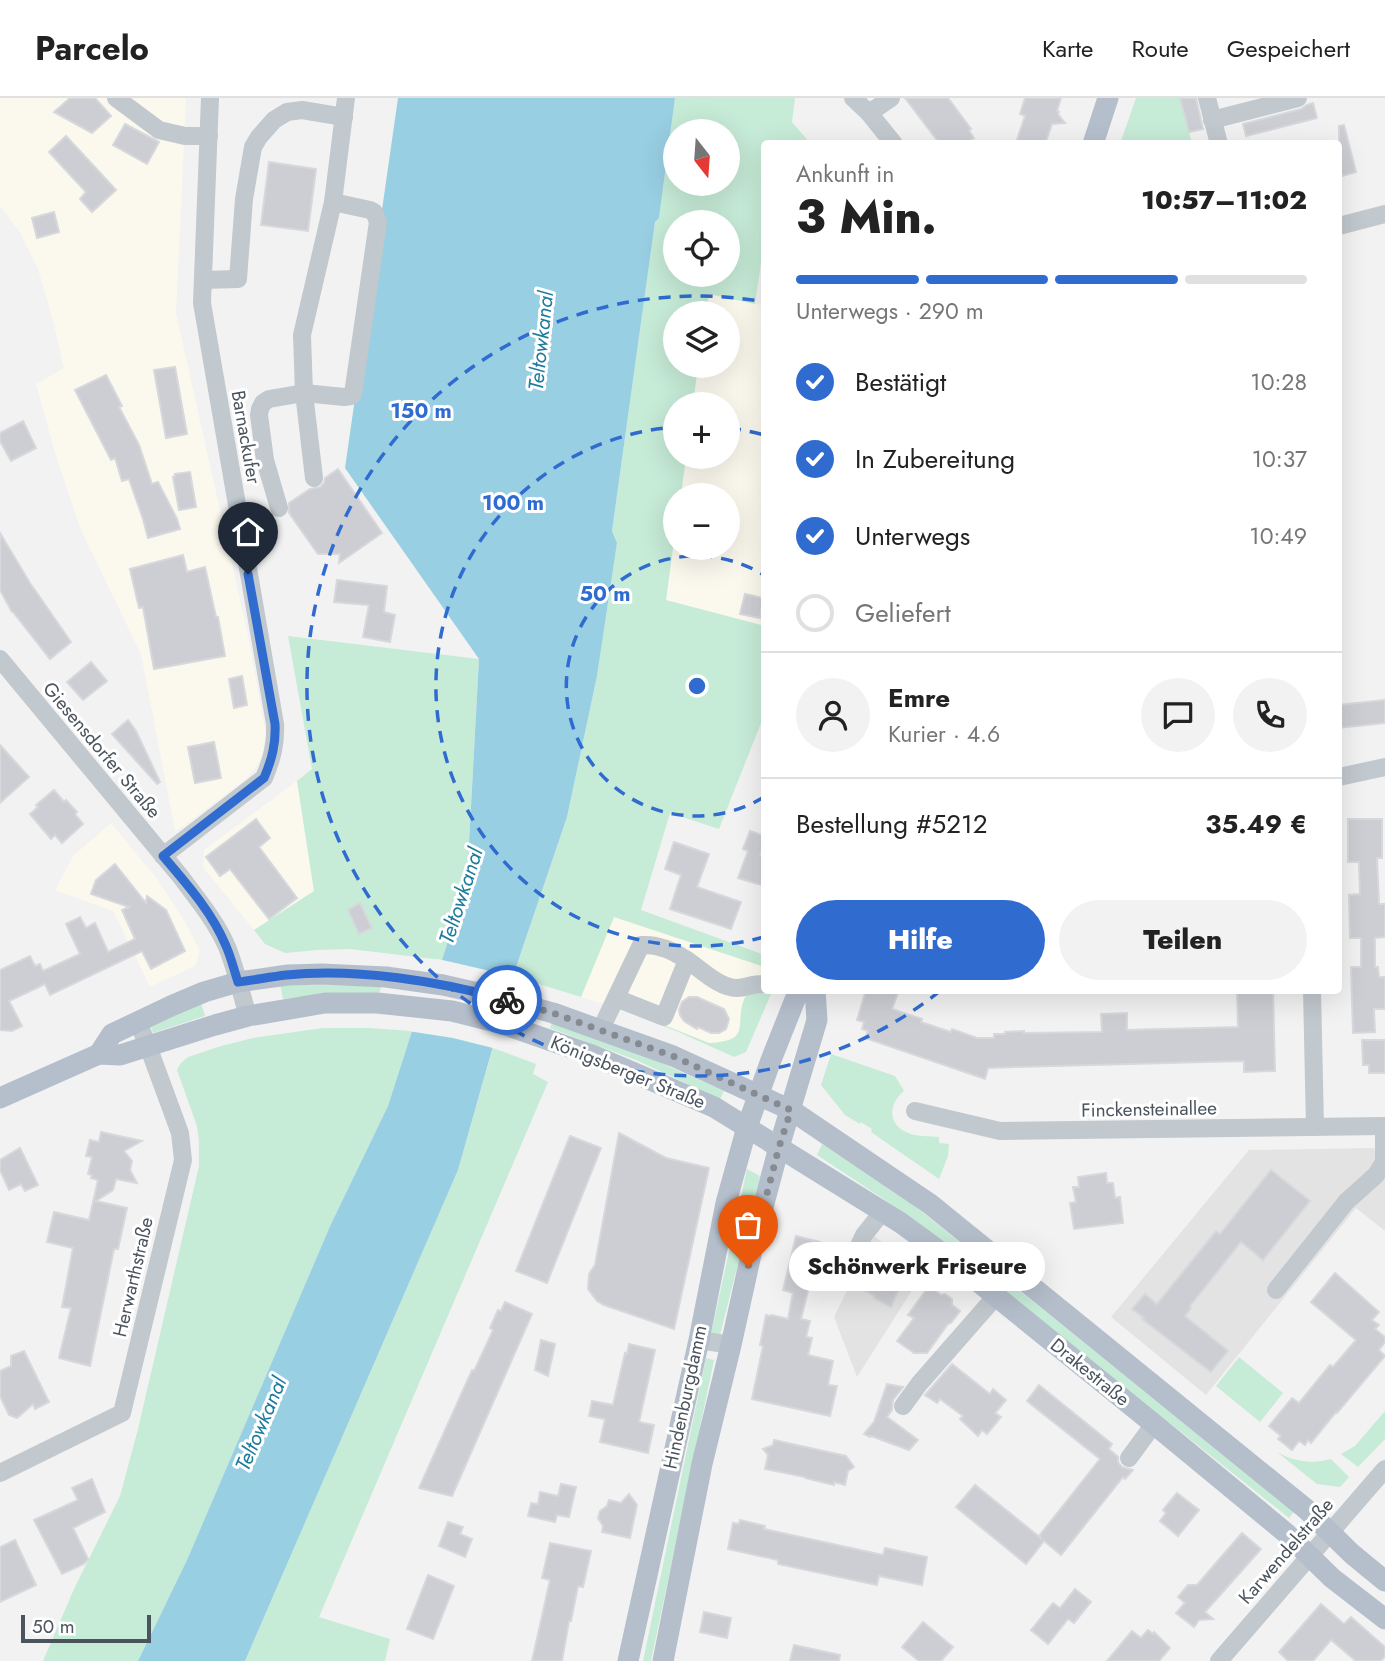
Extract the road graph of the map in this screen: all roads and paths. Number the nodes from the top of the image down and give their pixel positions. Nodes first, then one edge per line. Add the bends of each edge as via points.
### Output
1 (116, 98) edge
2 (210, 98) edge
3 (346, 98) edge
4 (853, 98) edge
5 (891, 98) edge
6 (1108, 98) edge
7 (1207, 98) edge
8 (1298, 98) edge
9 (869, 113) junction
10 (344, 117) junction
11 (1212, 120) junction
12 (209, 136) junction
13 (891, 140) edge
14 (1094, 140) edge
15 (1218, 140) edge
16 (333, 202) junction
17 (1385, 214) edge
18 (1342, 225) edge
19 (203, 280) junction
20 (303, 393) junction
21 (314, 478) dead end
22 (279, 508) dead end
23 (0, 659) edge
24 (1385, 767) edge
25 (1342, 777) edge
26 (163, 856) junction
27 (687, 960) junction
28 (238, 982) junction
29 (761, 984) edge
30 (798, 994) edge
31 (800, 994) edge
32 (1312, 994) edge
33 (616, 998) junction
34 (248, 1016) junction
35 (138, 1022) junction
36 (601, 1029) junction
37 (148, 1046) junction
38 (99, 1054) junction
39 (760, 1095) junction
40 (0, 1098) edge
41 (791, 1110) junction
42 (915, 1111) dead end
43 (1384, 1126) edge
44 (747, 1127) junction
45 (1315, 1128) junction
46 (779, 1147) junction
47 (883, 1211) junction
48 (843, 1280) dead end
49 (1276, 1290) dead end
50 (996, 1296) junction
51 (699, 1339) junction
52 (731, 1345) junction
53 (903, 1406) dead end
54 (1154, 1424) junction
55 (1129, 1458) dead end
56 (1385, 1469) edge
57 (0, 1473) edge
58 (1330, 1531) junction
59 (1310, 1555) junction
60 (1385, 1581) edge
61 (1385, 1619) edge
62 (628, 1661) edge
63 (663, 1661) edge
64 (1219, 1661) edge

1 - 12 street via 159,130
2 - 12 street, Barnackufer
3 - 10 street
4 - 9 street
5 - 9 street
6 - 14 main road
7 - 11 street
8 - 11 street
9 - 13 street
10 - 16 street
10 - 19 street via 302,110 287,113 259,137 244,199 238,279
11 - 15 street
12 - 19 street, Barnackufer
16 - 20 street via 302,335
16 - 20 street via 370,210 378,222 353,394
17 - 18 street
19 - 26 street, Barnackufer via 202,303 275,738 264,778
20 - 21 street
20 - 22 street via 269,398 260,409 265,460
23 - 26 street, Giesensdorfer Straße
24 - 25 street
26 - 28 street, Giesensdorfer Straße via 216,925
27 - 29 street via 724,985 737,988
27 - 33 street via 662,947 641,945
27 - 33 street via 664,1017
28 - 34 street, Giesensdorfer Straße
28 - 35 main road, Königsberger Straße
28 - 36 main road, Königsberger Straße via 288,975 386,976 496,997
30 - 39 main road, Hindenburgdamm
31 - 41 main road, Hindenburgdamm via 817,1020
32 - 45 street
33 - 36 street
34 - 37 main road, Königsberger Straße
34 - 44 main road, Königsberger Straße via 325,1003 452,1011 592,1055 714,1107
35 - 37 street, Herwarthstraße
35 - 38 main road, Königsberger Straße via 112,1034
36 - 39 main road, Königsberger Straße
37 - 38 main road, Königsberger Straße via 120,1055
37 - 57 street, Herwarthstraße via 180,1133 183,1160 122,1413
38 - 40 main road, Königsberger Straße
39 - 41 main road, Königsberger Straße
39 - 44 main road, Hindenburgdamm
41 - 46 main road, Hindenburgdamm
41 - 58 main road, Drakestraße via 930,1204
42 - 45 street, Finckensteinallee via 1000,1131
43 - 45 street, Finckensteinallee
43 - 49 street via 1384,1161 1376,1175 1346,1202
44 - 46 main road, Königsberger Straße
44 - 51 main road, Hindenburgdamm via 726,1203
46 - 47 main road, Drakestraße
46 - 52 main road, Hindenburgdamm
47 - 48 street via 864,1235
47 - 50 main road, Drakestraße
50 - 53 street
50 - 54 main road, Drakestraße
51 - 52 street
51 - 62 main road, Hindenburgdamm
52 - 63 main road, Hindenburgdamm
54 - 55 street
54 - 59 main road, Drakestraße
56 - 58 street, Karwendelstraße
58 - 59 street, Karwendelstraße
58 - 60 main road, Drakestraße
59 - 61 main road, Drakestraße
59 - 64 street, Karwendelstraße

